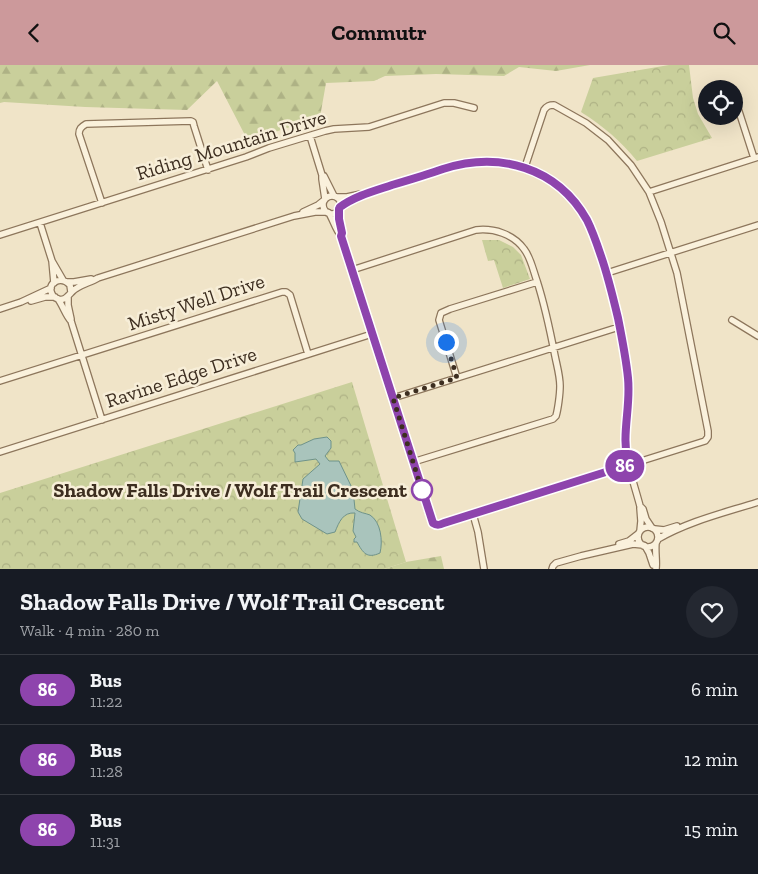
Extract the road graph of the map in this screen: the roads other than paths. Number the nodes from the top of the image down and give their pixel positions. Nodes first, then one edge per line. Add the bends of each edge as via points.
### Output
1 (474, 108) dead end
2 (743, 122) edge
3 (310, 136) junction
4 (756, 158) edge
5 (525, 167) junction
6 (208, 169) junction
7 (322, 175) junction
8 (649, 192) junction
9 (368, 193) junction
10 (335, 197) junction
11 (324, 200) junction
12 (102, 203) junction
13 (340, 208) junction
14 (328, 213) junction
15 (294, 216) junction
16 (40, 223) junction
17 (758, 225) edge
18 (0, 235) edge
19 (341, 236) junction
20 (671, 252) junction
21 (52, 261) junction
22 (352, 270) junction
23 (606, 273) junction
24 (98, 278) junction
25 (65, 281) junction
26 (537, 282) junction
27 (52, 286) junction
28 (70, 294) junction
29 (56, 298) junction
30 (21, 302) junction
31 (0, 309) edge
32 (732, 320) dead end
33 (71, 321) junction
34 (619, 327) junction
35 (372, 334) junction
36 (758, 336) edge
37 (554, 347) junction
38 (308, 354) junction
39 (82, 355) junction
40 (457, 378) junction
41 (0, 381) edge
42 (393, 398) junction
43 (102, 420) junction
44 (0, 452) edge
45 (413, 462) junction
46 (628, 465) junction
47 (758, 502) edge
48 (640, 506) junction
49 (473, 514) junction
50 (687, 525) junction
51 (654, 529) junction
52 (639, 533) junction
53 (657, 541) junction
54 (644, 546) junction
55 (613, 548) junction
56 (484, 569) edge
57 (552, 569) edge
58 (656, 569) edge

1 - 3 street, Riding Mountain Drive via 444,103 369,127 334,129
2 - 4 street
3 - 6 street, Riding Mountain Drive
3 - 7 street
4 - 8 street
5 - 8 street via 544,110 554,105 608,140 632,165
5 - 9 street via 496,161 468,163
5 - 23 street via 554,183 579,208 592,231
6 - 12 street, Riding Mountain Drive
6 - 12 street via 191,121 86,124 79,134
7 - 10 street
7 - 11 street
8 - 20 street
9 - 10 street
9 - 13 street
10 - 11 street via 329,196
10 - 13 street
11 - 14 street
11 - 15 street
12 - 16 street, Riding Mountain Drive
13 - 14 street via 335,213
13 - 19 street
14 - 15 street
14 - 19 street
15 - 24 street
16 - 18 street, Riding Mountain Drive
16 - 21 street
17 - 20 street
19 - 22 street
20 - 23 street
20 - 46 street via 684,302 708,437 705,441
21 - 25 street
21 - 27 street
22 - 26 street via 476,230 495,230 521,245 531,261
22 - 35 street
23 - 34 street
24 - 25 street
24 - 28 street
25 - 27 street via 58,280
25 - 28 street via 71,287
26 - 37 street
26 - 40 street via 440,313 439,320
27 - 29 street
27 - 30 street
28 - 29 street via 64,299
28 - 33 street
29 - 30 street
29 - 33 street
30 - 31 street
32 - 36 street
33 - 39 street
34 - 37 street
34 - 46 street via 628,379 625,436
35 - 38 street, Ravine Edge Drive
35 - 42 street
37 - 40 street
37 - 45 street via 560,388 557,413 553,419
38 - 39 street, Misty Well Drive via 290,295 282,292
38 - 43 street, Ravine Edge Drive
39 - 41 street
39 - 43 street
40 - 42 street
42 - 45 street
43 - 44 street, Ravine Edge Drive
45 - 49 street via 433,523 440,525
46 - 48 street
46 - 49 street
47 - 50 street
48 - 51 street
48 - 52 street via 642,521
49 - 56 street
50 - 51 street
50 - 53 street
51 - 52 street via 645,527
51 - 53 street
52 - 54 street via 639,540
52 - 55 street
53 - 54 street via 652,546
53 - 58 street
54 - 55 street via 633,544
54 - 58 street
55 - 57 street via 556,563

